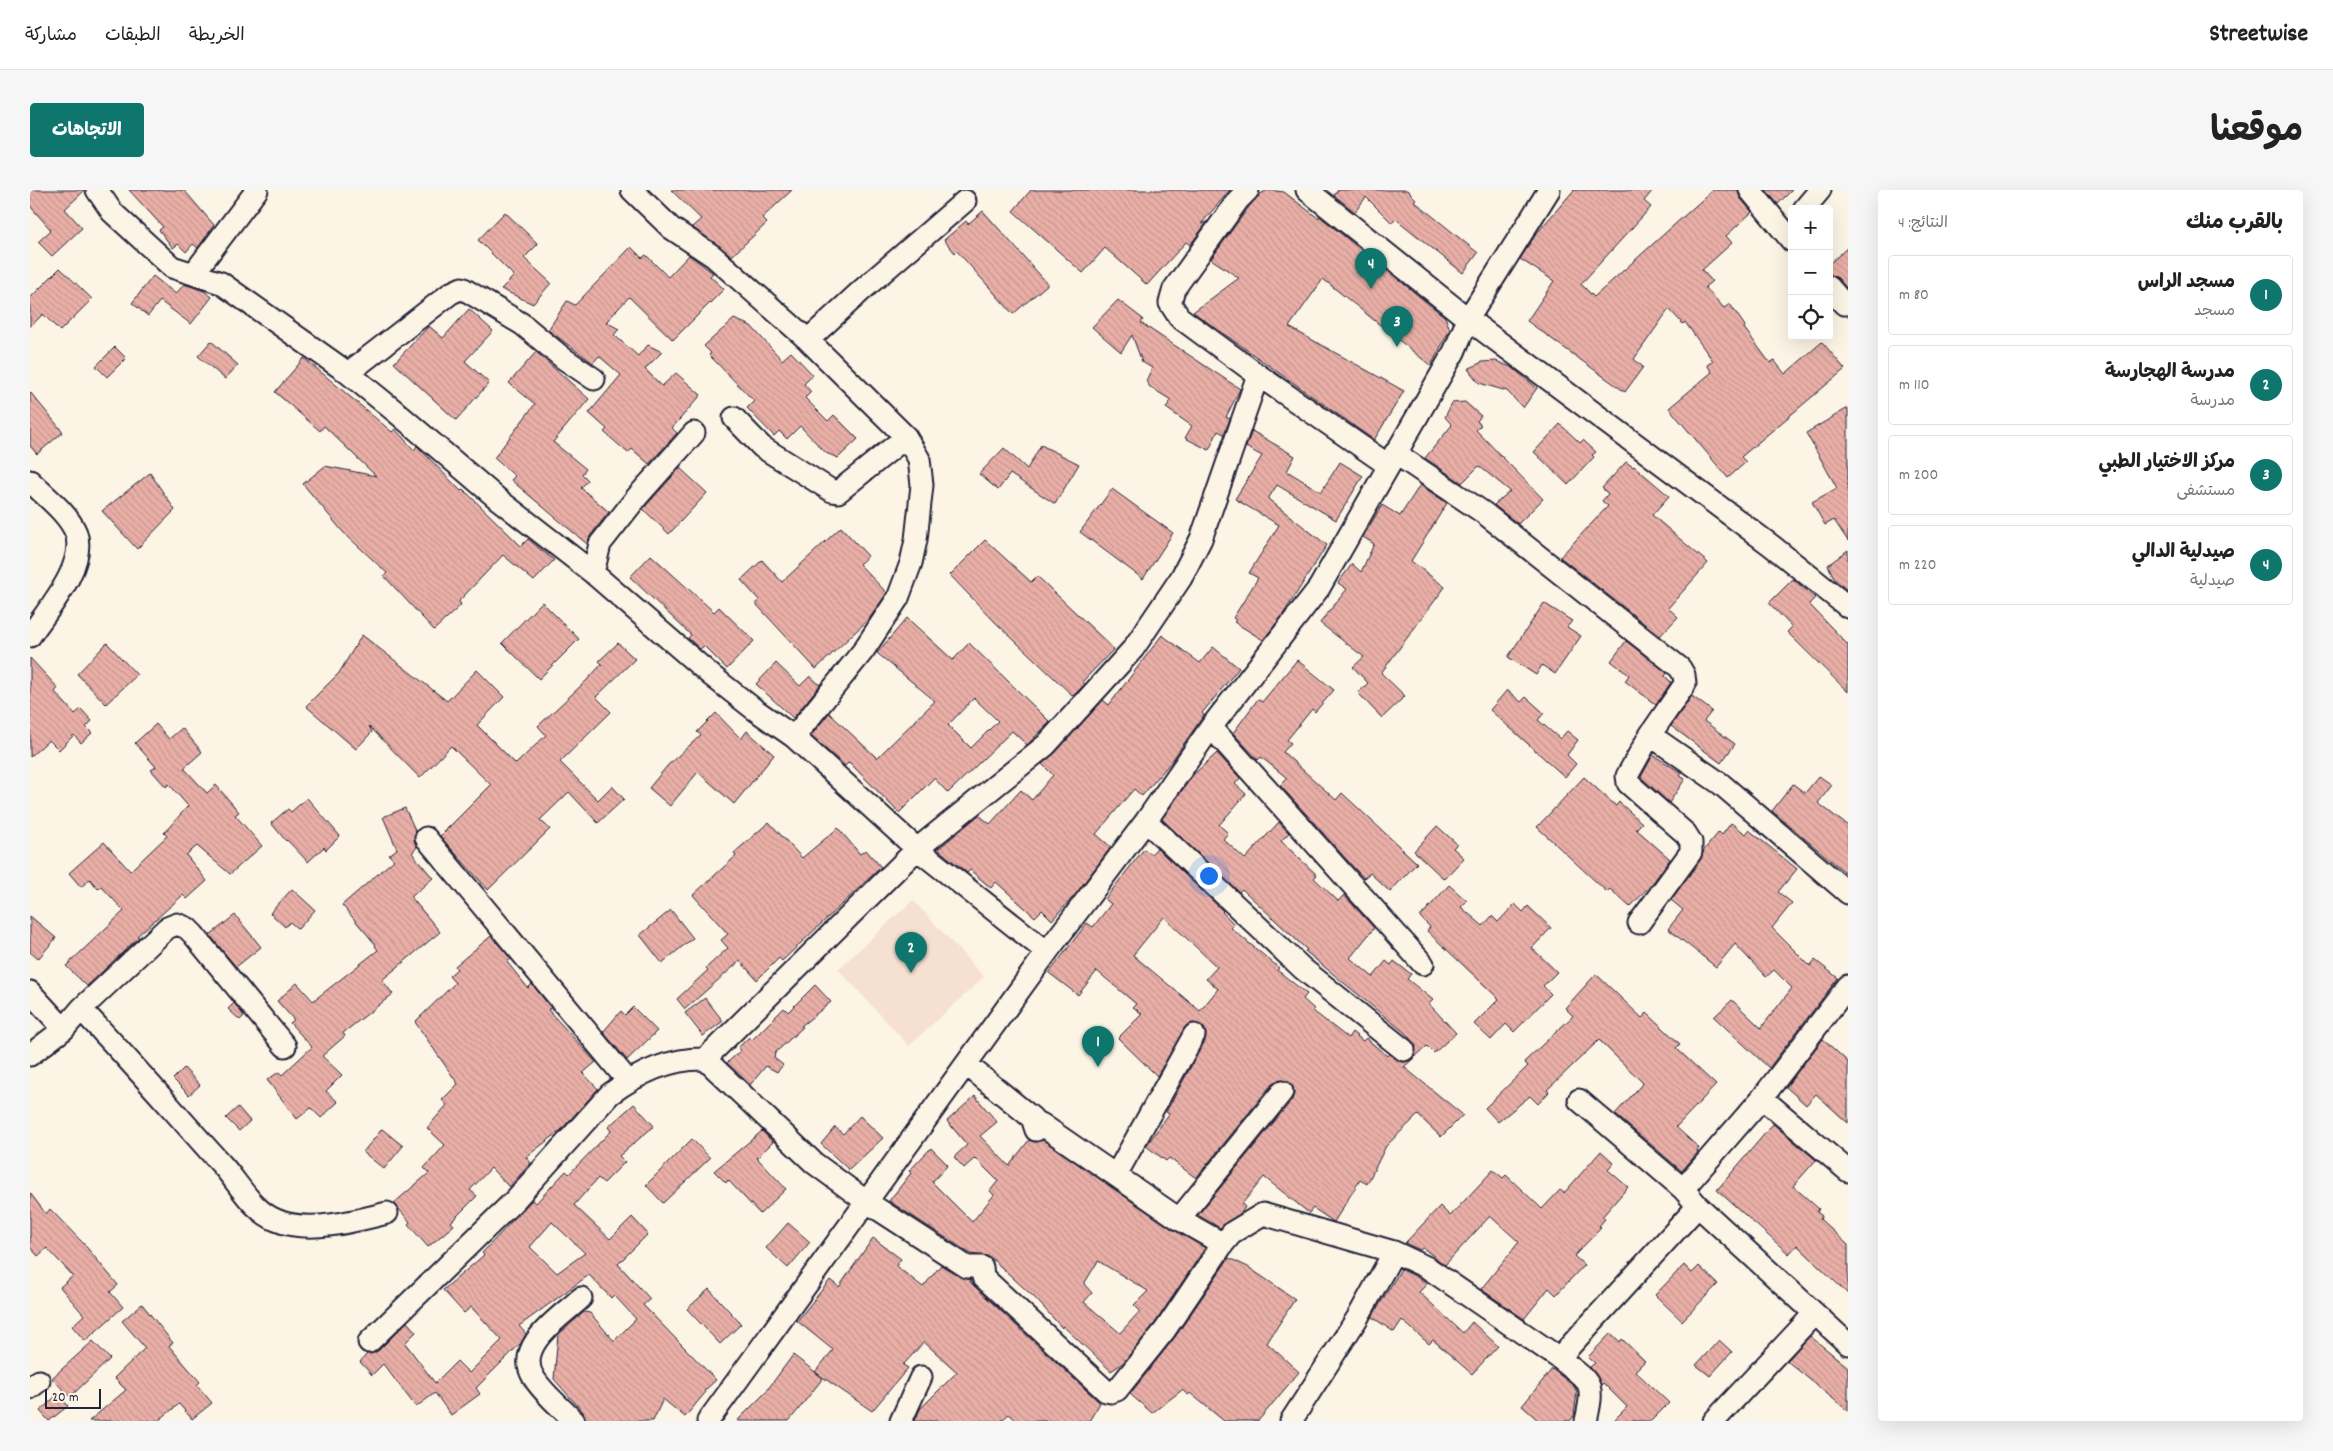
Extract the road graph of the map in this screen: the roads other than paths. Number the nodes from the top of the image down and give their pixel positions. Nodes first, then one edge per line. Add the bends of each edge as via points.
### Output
1 (97, 190) edge
2 (257, 190) edge
3 (632, 190) edge
4 (1248, 190) edge
5 (1308, 190) edge
6 (1549, 190) edge
7 (1750, 190) edge
8 (1820, 190) edge
9 (965, 201) dead end
10 (1807, 205) edge
11 (1788, 231) edge
12 (194, 273) junction
13 (1833, 292) edge
14 (1848, 304) edge
15 (1468, 319) junction
16 (808, 340) junction
17 (348, 373) junction
18 (1258, 375) junction
19 (594, 378) dead end
20 (734, 418) dead end
21 (694, 433) dead end
22 (906, 437) junction
23 (1391, 459) junction
24 (30, 481) edge
25 (593, 573) junction
26 (1848, 607) edge
27 (30, 636) edge
28 (1211, 727) junction
29 (1650, 735) junction
30 (794, 737) junction
31 (1146, 821) junction
32 (426, 838) dead end
33 (917, 849) junction
34 (1848, 893) edge
35 (1639, 923) dead end
36 (1047, 952) junction
37 (1423, 964) dead end
38 (1848, 986) edge
39 (30, 992) edge
40 (81, 1009) junction
41 (64, 1028) junction
42 (1194, 1035) dead end
43 (285, 1046) dead end
44 (1404, 1050) dead end
45 (30, 1055) edge
46 (705, 1060) junction
47 (966, 1064) junction
48 (628, 1081) junction
49 (1282, 1092) dead end
50 (1762, 1098) junction
51 (1579, 1100) dead end
52 (1848, 1171) edge
53 (1116, 1175) junction
54 (1683, 1189) junction
55 (868, 1202) junction
56 (1698, 1206) junction
57 (387, 1213) dead end
58 (1179, 1218) junction
59 (1223, 1244) junction
60 (1394, 1252) junction
61 (581, 1298) dead end
62 (1814, 1314) junction
63 (369, 1342) dead end
64 (1848, 1344) edge
65 (1559, 1358) junction
66 (921, 1377) dead end
67 (574, 1421) edge
68 (708, 1421) edge
69 (901, 1421) edge
70 (1291, 1421) edge
71 (1586, 1421) edge
72 (1714, 1421) edge

1 - 12 street via 112,212 172,267
2 - 12 street
3 - 16 street via 671,228 713,256
4 - 18 street via 1184,273 1170,303 1179,317
5 - 15 street
6 - 15 street
7 - 11 street
8 - 10 street
9 - 16 street
12 - 17 street via 221,283
13 - 14 street via 1844,304
15 - 23 street via 1454,352
15 - 26 street via 1764,540
16 - 22 street
17 - 19 street via 451,293 462,288 522,324
17 - 25 street via 499,500
18 - 23 street
18 - 33 street via 1201,539 1181,578 1133,649 1046,745
20 - 22 street via 762,447 838,492
21 - 25 street via 600,544
22 - 30 street via 919,459 922,485 916,540 906,578 898,598 863,651
23 - 28 street via 1320,588
23 - 29 street via 1484,513 1680,668 1685,684
24 - 27 street via 64,516 76,533 78,545 75,564 63,587
25 - 30 street via 712,676
28 - 31 street
28 - 37 street
29 - 34 street via 1721,784
29 - 35 street via 1627,776 1628,783 1686,834 1691,842 1691,852
30 - 33 street
31 - 36 street
31 - 44 street via 1303,969
32 - 48 street
33 - 36 street
33 - 46 street
36 - 47 street
38 - 50 street
39 - 41 street
40 - 41 street
40 - 43 street via 167,928 177,924 193,934
40 - 57 street via 259,1209 276,1221 302,1226 348,1223
41 - 45 street
42 - 53 street
46 - 48 street via 689,1059 651,1069
46 - 55 street via 814,1163
47 - 53 street via 1032,1118 1036,1130 1041,1124
47 - 55 street
48 - 63 street via 610,1094 514,1201
49 - 58 street
50 - 52 street
50 - 54 street
51 - 54 street
53 - 58 street
54 - 56 street
55 - 59 street via 967,1267 982,1267 983,1277 1099,1385 1111,1392 1117,1390 1165,1330
55 - 68 street
56 - 62 street
56 - 65 street
58 - 59 street
59 - 60 street via 1232,1232 1263,1214
60 - 65 street via 1428,1268
60 - 70 street via 1358,1316
61 - 67 street via 535,1341 529,1353 529,1367 534,1378
62 - 64 street
62 - 72 street
65 - 71 street via 1588,1382 1592,1391
66 - 69 street

